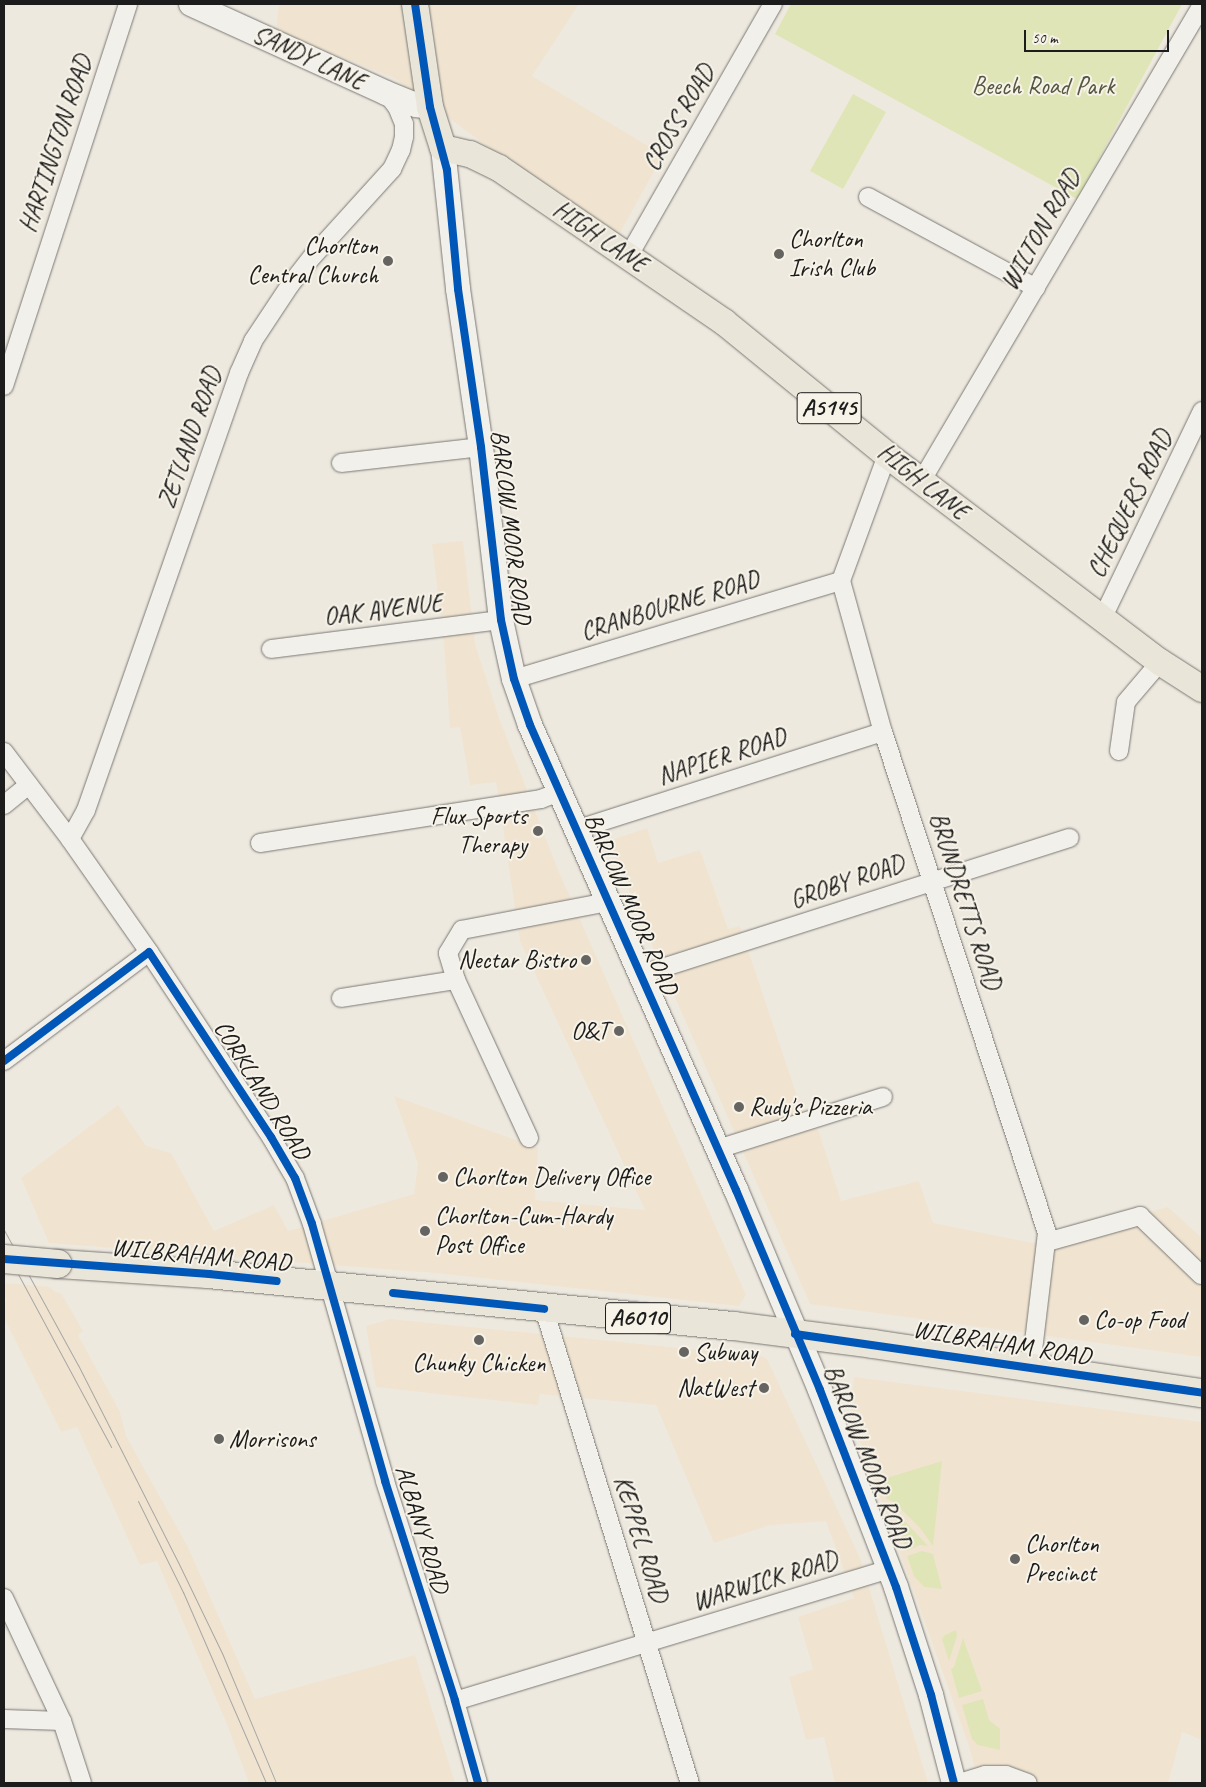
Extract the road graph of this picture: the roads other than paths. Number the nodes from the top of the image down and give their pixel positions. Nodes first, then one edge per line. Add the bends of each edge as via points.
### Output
1 (128, 4) edge
2 (191, 4) edge
3 (415, 4) edge
4 (772, 4) edge
5 (1202, 5) edge
6 (386, 93) junction
7 (430, 107) junction
8 (443, 148) junction
9 (868, 197) dead end
10 (628, 257) junction
11 (1036, 288) junction
12 (4, 386) edge
13 (1202, 411) edge
14 (481, 447) junction
15 (887, 455) junction
16 (341, 463) dead end
17 (922, 480) junction
18 (841, 581) junction
19 (1102, 619) junction
20 (501, 620) junction
21 (271, 649) dead end
22 (1160, 662) junction
23 (514, 679) junction
24 (1202, 689) edge
25 (883, 732) junction
26 (1119, 751) dead end
27 (4, 752) edge
28 (29, 785) junction
29 (559, 792) junction
30 (4, 805) edge
31 (576, 830) junction
32 (1070, 838) dead end
33 (70, 839) junction
34 (260, 843) dead end
35 (932, 880) junction
36 (607, 902) junction
37 (149, 952) junction
38 (640, 975) junction
39 (456, 980) junction
40 (341, 998) dead end
41 (4, 1061) edge
42 (883, 1097) dead end
43 (529, 1138) dead end
44 (718, 1149) junction
45 (1048, 1242) junction
46 (4, 1259) edge
47 (1200, 1275) dead end
48 (328, 1287) junction
49 (544, 1309) junction
50 (795, 1334) junction
51 (1031, 1367) junction
52 (1202, 1393) edge
53 (890, 1569) junction
54 (4, 1598) edge
55 (648, 1644) junction
56 (455, 1701) junction
57 (4, 1719) edge
58 (62, 1721) junction
59 (82, 1783) edge
60 (478, 1783) edge
61 (690, 1783) edge
62 (954, 1783) edge
63 (959, 1783) edge
64 (1028, 1783) edge

1 - 12 street, HARTINGTON ROAD
2 - 6 main road, SANDY LANE
3 - 7 main road, BARLOW MOOR ROAD
4 - 10 street, CROSS ROAD
5 - 11 street, WILTON ROAD
6 - 7 main road, SANDY LANE
6 - 33 street, ZETLAND ROAD via 404,124 401,150 392,169 290,285 253,341 86,810
7 - 8 main road, BARLOW MOOR ROAD
8 - 10 main road, HIGH LANE / A5145 via 470,154 499,168
8 - 14 main road, BARLOW MOOR ROAD via 458,289
9 - 11 street
10 - 15 main road, HIGH LANE / A5145 via 724,322
11 - 17 street, WILTON ROAD
13 - 19 street, CHEQUERS ROAD
14 - 16 street
14 - 20 main road, BARLOW MOOR ROAD
15 - 17 main road, HIGH LANE / A5145
15 - 18 street
17 - 19 main road, HIGH LANE / A5145
18 - 23 street, CRANBOURNE ROAD
18 - 25 street, BRUNDRETTS ROAD
19 - 22 main road, HIGH LANE / A5145
20 - 21 street, OAK AVENUE
20 - 23 main road, BARLOW MOOR ROAD
22 - 24 main road, HIGH LANE / A5145
22 - 26 street via 1126,702
23 - 29 main road, BARLOW MOOR ROAD
25 - 31 street, NAPIER ROAD
25 - 35 street, BRUNDRETTS ROAD
27 - 28 street, CORKLAND ROAD
28 - 30 street
28 - 33 street, CORKLAND ROAD
29 - 31 main road, BARLOW MOOR ROAD
29 - 34 street via 541,799
31 - 36 main road, BARLOW MOOR ROAD
32 - 35 street, GROBY ROAD
33 - 37 street, CORKLAND ROAD
35 - 38 street, GROBY ROAD
35 - 45 street, BRUNDRETTS ROAD via 1048,1233
36 - 38 main road, BARLOW MOOR ROAD
36 - 39 street via 462,930 448,953
37 - 41 street
37 - 48 street, CORKLAND ROAD via 295,1178 312,1224
38 - 44 main road, BARLOW MOOR ROAD
39 - 40 street
39 - 43 street
42 - 44 street
44 - 50 main road, BARLOW MOOR ROAD
45 - 47 street via 1140,1216
45 - 51 street, BRUNDRETTS ROAD
46 - 48 highway, WILBRAHAM ROAD / A6010, bridge via 209,1274
48 - 49 highway, WILBRAHAM ROAD / A6010
48 - 56 street, ALBANY ROAD
49 - 50 highway, WILBRAHAM ROAD / A6010
49 - 55 street, KEPPEL ROAD
50 - 51 highway, WILBRAHAM ROAD / A6010
50 - 53 main road, BARLOW MOOR ROAD
51 - 52 highway, WILBRAHAM ROAD / A6010
53 - 55 street, WARWICK ROAD
53 - 62 main road, BARLOW MOOR ROAD via 931,1695
54 - 58 street
55 - 56 street, WARWICK ROAD
55 - 61 street, KEPPEL ROAD
56 - 60 street, ALBANY ROAD
57 - 58 street
58 - 59 street
63 - 64 street via 992,1775 1006,1775

